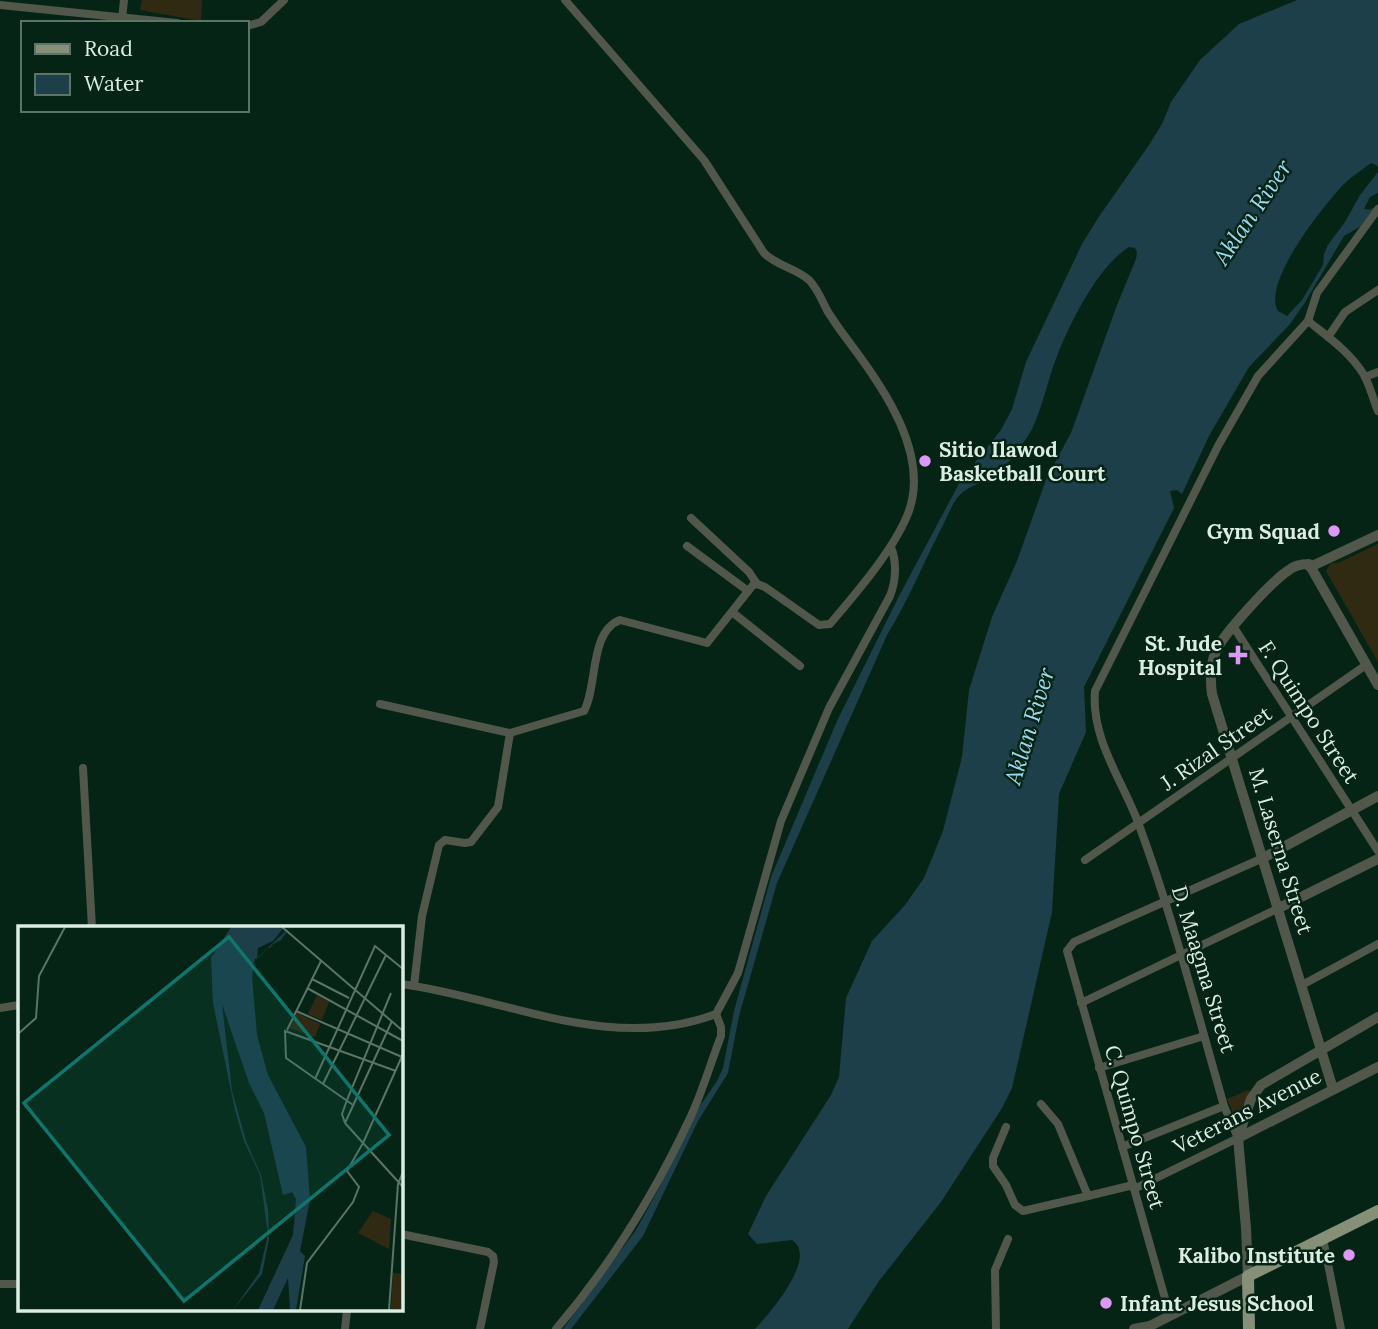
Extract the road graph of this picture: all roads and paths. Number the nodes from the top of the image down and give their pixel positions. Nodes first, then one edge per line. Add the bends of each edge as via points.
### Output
1 (124, 0) edge
2 (284, 0) edge
3 (565, 0) edge
4 (0, 5) edge
5 (122, 19) junction
6 (150, 21) edge
7 (248, 26) edge
8 (1378, 209) edge
9 (1378, 290) edge
10 (1308, 321) junction
11 (1328, 337) junction
12 (1378, 372) edge
13 (1365, 377) junction
14 (1378, 411) edge
15 (691, 518) dead end
16 (1378, 535) edge
17 (687, 546) dead end
18 (891, 547) junction
19 (1310, 566) junction
20 (757, 584) junction
21 (748, 591) junction
22 (732, 612) junction
23 (1233, 626) junction
24 (1366, 664) junction
25 (800, 666) dead end
26 (1378, 685) edge
27 (380, 704) dead end
28 (1291, 717) junction
29 (510, 733) junction
30 (1233, 758) junction
31 (83, 768) dead end
32 (1378, 796) edge
33 (1352, 810) junction
34 (1139, 823) junction
35 (1378, 851) edge
36 (1263, 858) junction
37 (1378, 859) edge
38 (1085, 860) dead end
39 (1164, 902) junction
40 (1279, 908) junction
41 (92, 926) edge
42 (1378, 944) edge
43 (1180, 955) junction
44 (402, 985) edge
45 (1302, 985) junction
46 (414, 986) junction
47 (1081, 1003) junction
48 (18, 1005) edge
49 (0, 1008) edge
50 (716, 1014) junction
51 (1378, 1017) edge
52 (1204, 1036) junction
53 (1321, 1048) junction
54 (1378, 1067) edge
55 (1100, 1068) junction
56 (1333, 1089) junction
57 (1041, 1104) dead end
58 (1224, 1106) junction
59 (1006, 1127) dead end
60 (1238, 1138) junction
61 (1122, 1147) junction
62 (1133, 1187) junction
63 (1088, 1196) junction
64 (1378, 1211) edge
65 (402, 1234) edge
66 (1008, 1239) dead end
67 (1323, 1239) junction
68 (1251, 1272) junction
69 (1170, 1315) junction
70 (480, 1329) edge
71 (556, 1329) edge
72 (996, 1329) edge
73 (1134, 1329) edge
74 (1249, 1329) edge
75 (1257, 1329) edge
76 (1341, 1329) edge

1 - 5 street
2 - 7 street via 261,22
3 - 18 street via 691,143 760,248 816,286 837,326 874,375 901,424 912,466 907,516
4 - 5 street
5 - 6 street
8 - 10 street via 1317,293
9 - 11 street via 1345,312
10 - 11 street
10 - 34 street, D. Maagma Street via 1258,376 1095,691 1096,718 1111,765
11 - 13 street
12 - 13 street
13 - 14 street
15 - 20 street
16 - 19 street, M. Laserna Street
17 - 21 street
18 - 20 street via 826,626
18 - 50 street via 894,587 829,708 786,809 738,974
19 - 23 street, M. Laserna Street via 1301,564 1287,571
19 - 24 street
20 - 21 street
21 - 22 street
22 - 25 street
22 - 29 street via 705,643 628,621 613,622 600,643 584,711
23 - 28 street, F. Quimpo Street
23 - 30 street, M. Laserna Street via 1215,652 1210,679
24 - 26 street
24 - 28 street, J. Rizal Street
27 - 29 street
28 - 30 street, J. Rizal Street
28 - 33 street, F. Quimpo Street
29 - 46 street via 496,811 471,842 445,840 439,845 422,916
30 - 34 street, J. Rizal Street
30 - 36 street, M. Laserna Street
31 - 41 street
32 - 33 street
33 - 35 street, F. Quimpo Street
33 - 36 street
34 - 38 street, J. Rizal Street
34 - 39 street, D. Maagma Street
36 - 39 street
36 - 40 street, M. Laserna Street
37 - 40 street
39 - 43 street, D. Maagma Street
39 - 47 street, C. Quimpo Street via 1071,944 1067,954
40 - 43 street
40 - 45 street, M. Laserna Street
42 - 45 street
43 - 47 street
43 - 52 street, D. Maagma Street
44 - 46 street
45 - 53 street, M. Laserna Street
46 - 50 street via 586,1026 679,1026
47 - 55 street, C. Quimpo Street
48 - 49 street
50 - 71 street via 721,1036 691,1115 609,1263
51 - 53 street
52 - 55 street
52 - 58 street, D. Maagma Street
53 - 56 street, M. Laserna Street
53 - 60 street via 1261,1085 1251,1099
54 - 56 street, Veterans Avenue
55 - 61 street, C. Quimpo Street
56 - 60 street, Veterans Avenue
57 - 63 street via 1058,1124
58 - 60 street, D. Maagma Street
58 - 61 street
59 - 63 street, Veterans Avenue via 993,1166 1019,1210
60 - 62 street, Veterans Avenue
60 - 68 street, D. Maagma Street
61 - 62 street, C. Quimpo Street
62 - 63 street, Veterans Avenue
62 - 69 street, C. Quimpo Street
64 - 67 main road
65 - 70 street via 492,1256
66 - 72 street via 995,1270
67 - 68 main road
67 - 76 street
68 - 69 street
68 - 74 main road, D. Maagma Street
68 - 75 main road, D. Maagma Street
69 - 73 street

